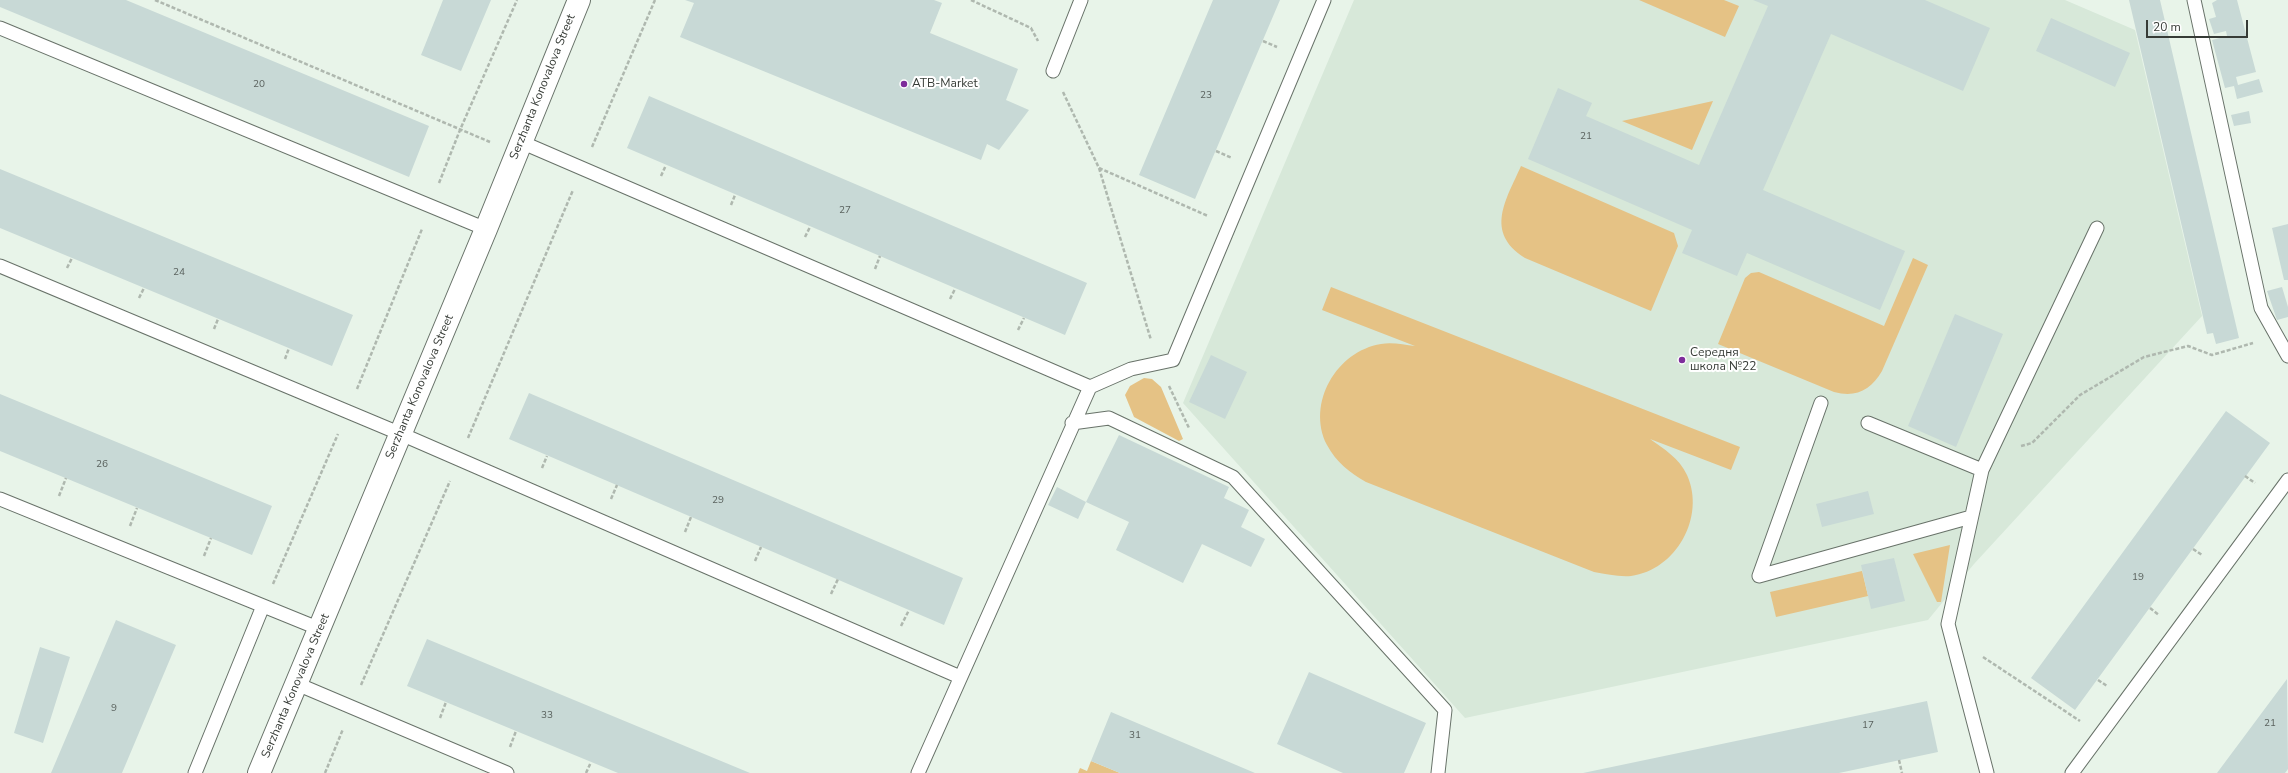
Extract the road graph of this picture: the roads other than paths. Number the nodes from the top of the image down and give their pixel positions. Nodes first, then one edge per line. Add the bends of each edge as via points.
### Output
1 (579, 0) edge
2 (1081, 0) edge
3 (1324, 0) edge
4 (2194, 0) edge
5 (0, 28) edge
6 (1053, 71) road end
7 (519, 148) junction
8 (2097, 228) dead end
9 (486, 229) junction
10 (0, 266) edge
11 (2288, 356) edge
12 (1090, 387) junction
13 (1821, 403) dead end
14 (1072, 423) junction
15 (1868, 423) dead end
16 (401, 434) junction
17 (1982, 470) junction
18 (2288, 480) edge
19 (0, 499) edge
20 (1971, 517) junction
21 (263, 606) junction
22 (320, 629) junction
23 (960, 677) junction
24 (297, 684) junction
25 (195, 773) edge
26 (259, 773) edge
27 (507, 773) edge
28 (918, 773) edge
29 (1438, 773) edge
30 (1987, 773) edge
31 (2072, 773) edge

1 - 7 street, Serzhanta Konovalova Street
2 - 6 lane
3 - 12 lane via 1173,360 1131,369
4 - 11 lane via 2261,308
5 - 9 lane
7 - 9 street, Serzhanta Konovalova Street
7 - 12 lane via 583,168
8 - 17 lane
9 - 16 street, Serzhanta Konovalova Street
10 - 16 lane
12 - 14 lane
13 - 20 lane via 1759,576
14 - 23 lane
14 - 29 lane via 1109,418 1233,477 1445,710
15 - 17 lane
16 - 22 street, Serzhanta Konovalova Street
16 - 23 lane
17 - 20 lane
18 - 31 lane
19 - 21 lane
20 - 30 lane via 1948,624
21 - 22 lane
21 - 25 lane
22 - 24 street, Serzhanta Konovalova Street
23 - 28 lane
24 - 26 street, Serzhanta Konovalova Street
24 - 27 lane

